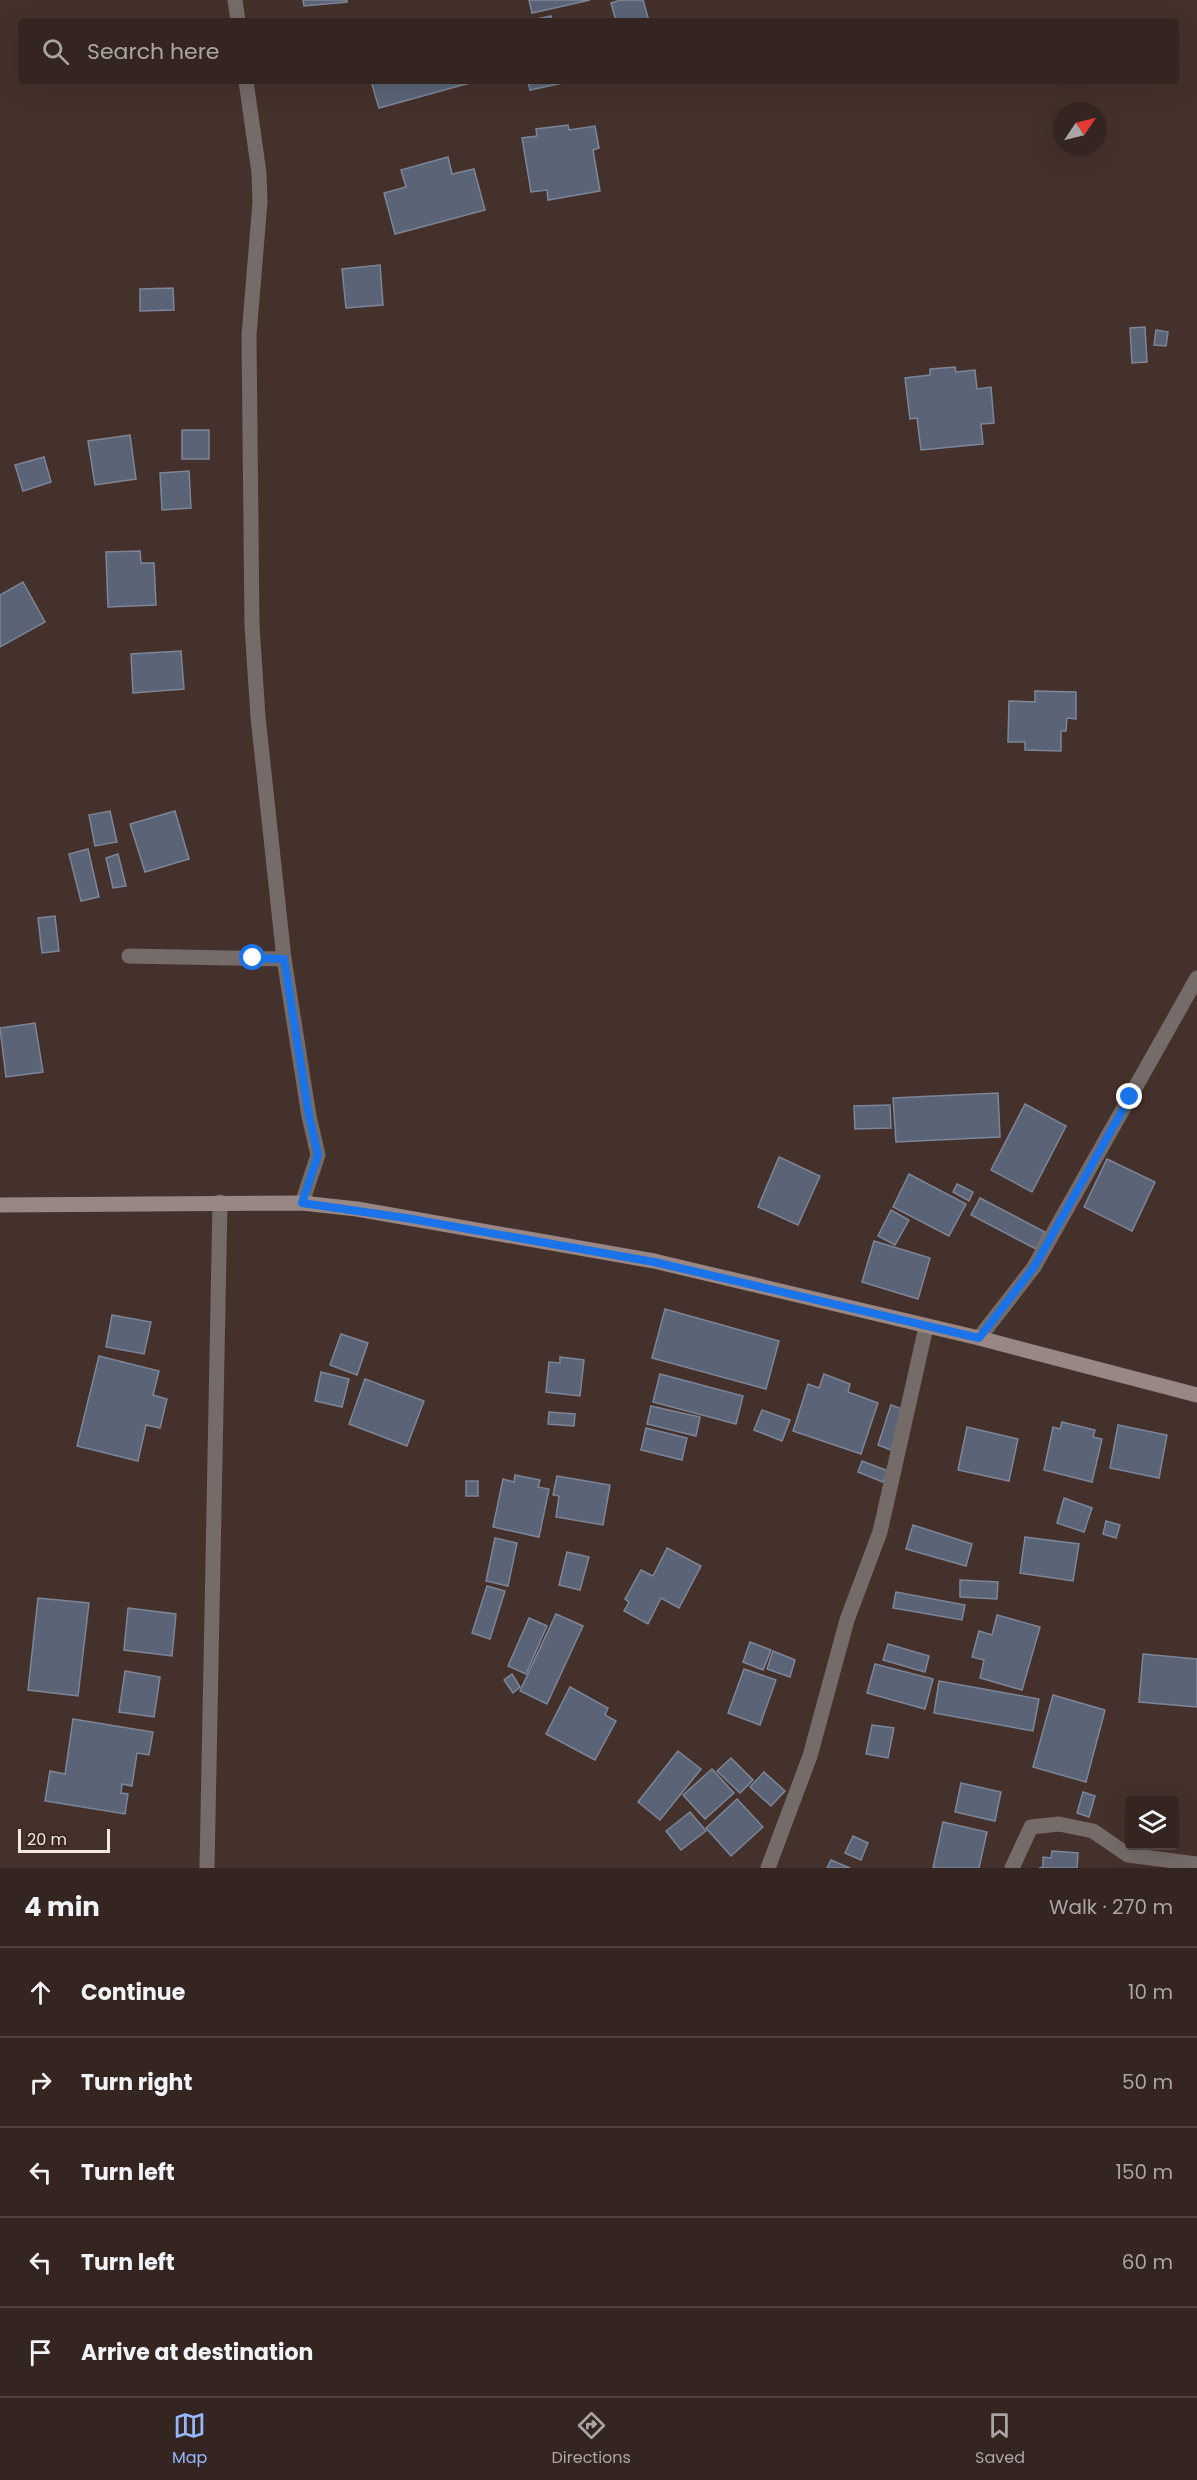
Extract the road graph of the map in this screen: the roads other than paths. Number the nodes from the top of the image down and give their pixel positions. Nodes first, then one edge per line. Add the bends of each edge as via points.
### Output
1 (235, 0) edge
2 (238, 18) edge
3 (246, 84) edge
4 (129, 956) dead end
5 (284, 959) junction
6 (1197, 978) edge
7 (220, 1202) junction
8 (302, 1203) junction
9 (0, 1205) edge
10 (926, 1327) junction
11 (979, 1338) junction
12 (1197, 1395) edge
13 (1197, 1864) edge
14 (207, 1868) edge
15 (768, 1868) edge
16 (1012, 1868) edge

1 - 2 street
3 - 5 street via 260,202 249,335 252,626
4 - 5 street
5 - 8 street via 318,1155
6 - 11 street via 1034,1267
7 - 8 street
7 - 9 street
7 - 14 street
8 - 10 street via 654,1262
10 - 11 street
10 - 15 street via 879,1533 847,1620 810,1756
11 - 12 street
13 - 16 street via 1128,1855 1093,1831 1059,1824 1031,1827

